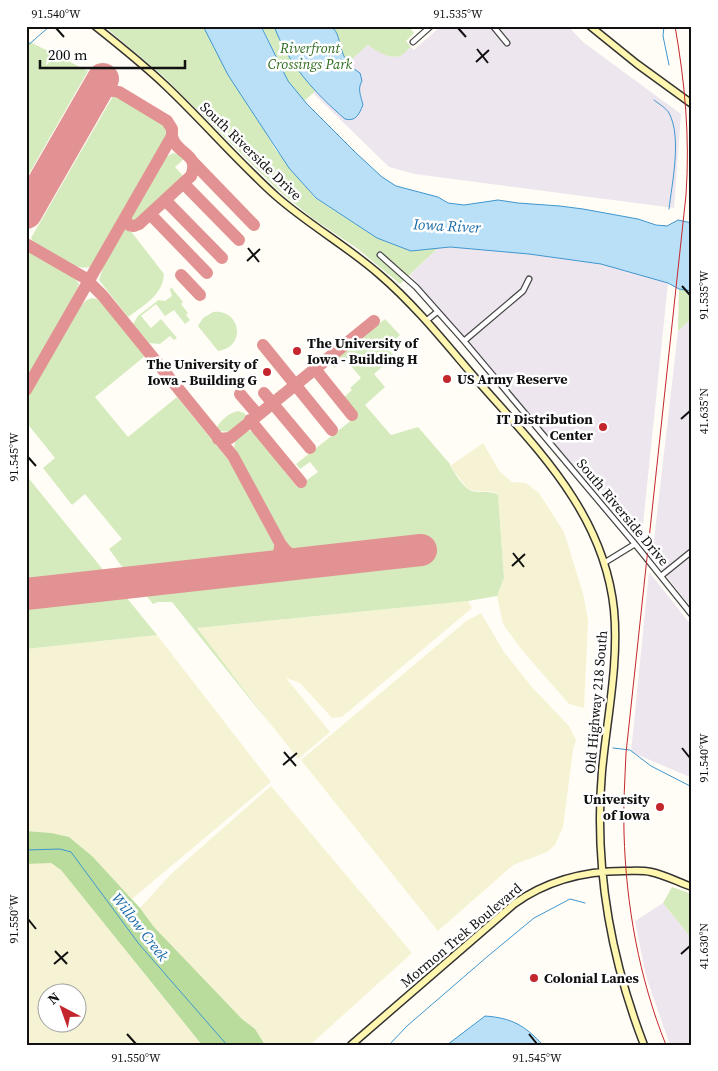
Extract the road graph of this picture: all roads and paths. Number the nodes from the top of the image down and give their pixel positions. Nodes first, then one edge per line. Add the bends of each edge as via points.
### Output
1 (95, 26) edge
2 (432, 26) edge
3 (493, 26) edge
4 (590, 26) edge
5 (413, 42) dead end
6 (508, 43) dead end
7 (692, 104) edge
8 (380, 255) dead end
9 (529, 279) dead end
10 (437, 312) junction
11 (426, 321) junction
12 (464, 342) junction
13 (635, 544) junction
14 (692, 551) edge
15 (604, 563) junction
16 (661, 576) junction
17 (692, 615) edge
18 (602, 871) junction
19 (692, 887) edge
20 (351, 1045) edge
21 (644, 1045) edge

1 - 11 main road, South Riverside Drive via 164,84 279,198 362,260 393,286
2 - 5 street
3 - 6 street
4 - 7 main road
8 - 10 street, South Riverside Drive via 406,277
9 - 12 street via 523,291
10 - 11 street
10 - 12 street, South Riverside Drive
11 - 15 main road, Old Highway 218 South via 566,486 590,526
12 - 13 street, South Riverside Drive
13 - 15 street
13 - 16 street, South Riverside Drive
14 - 16 street
15 - 18 main road, Old Highway 218 South via 614,606 615,638 601,794 599,837
16 - 17 street, South Riverside Drive
18 - 19 main road, Mormon Trek Boulevard via 652,872
18 - 20 main road, Mormon Trek Boulevard via 556,882 520,899
18 - 21 main road, Old Highway 218 South via 611,934 625,995

